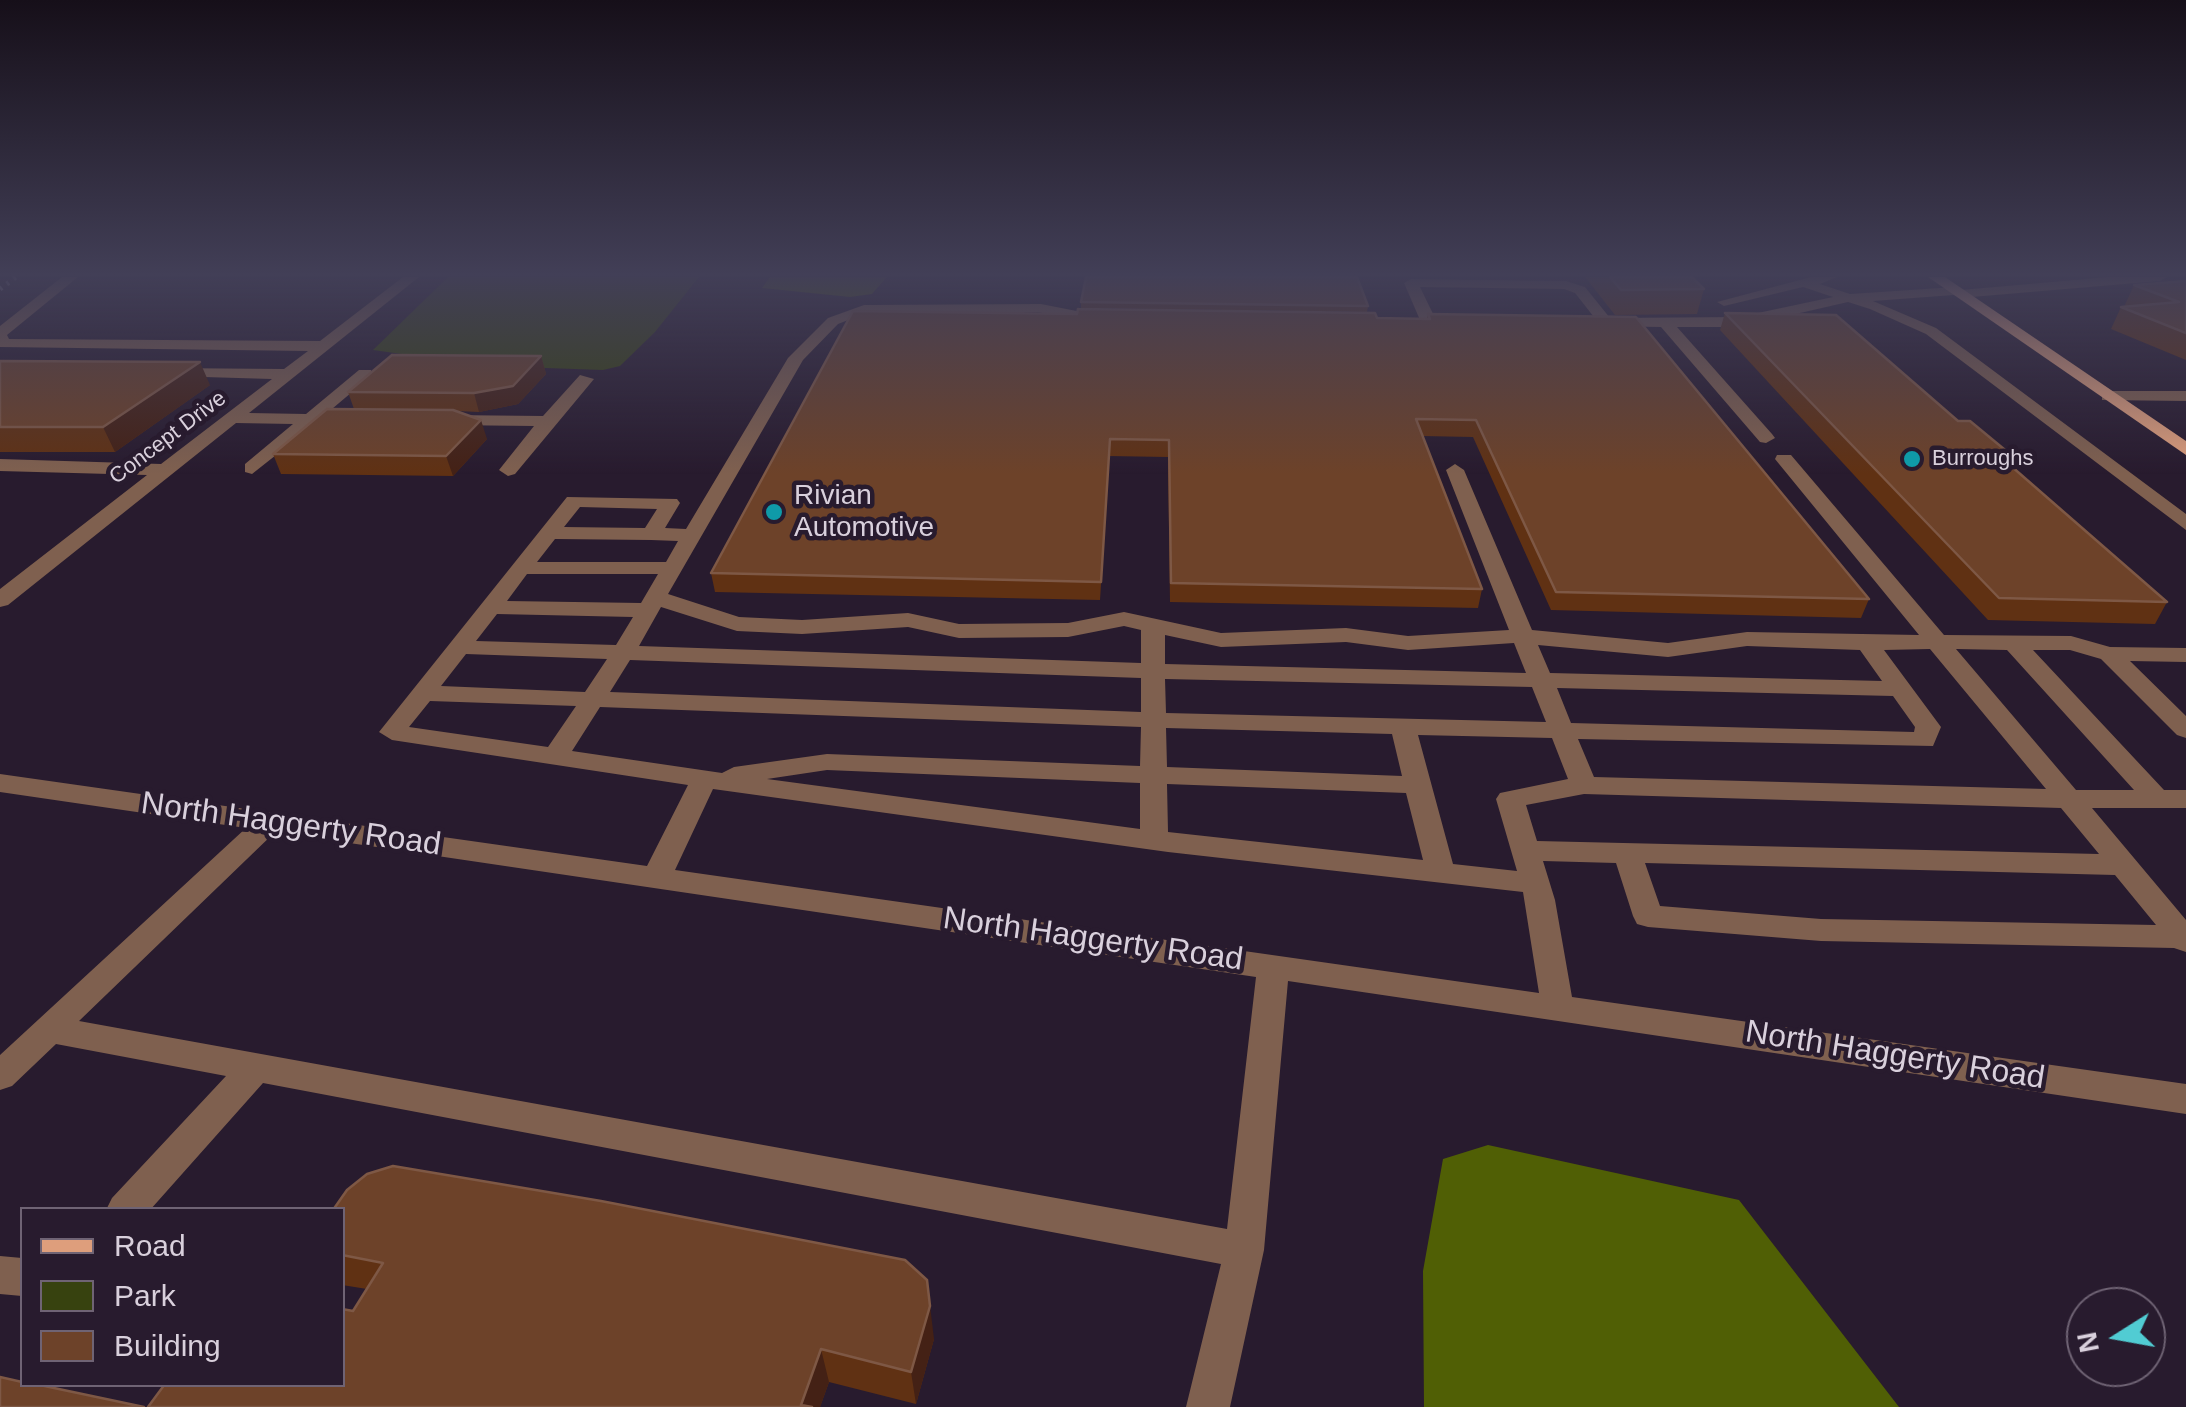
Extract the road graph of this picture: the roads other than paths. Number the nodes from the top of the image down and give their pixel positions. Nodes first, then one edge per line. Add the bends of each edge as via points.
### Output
1 (3, 343) edge
2 (330, 343) edge
3 (811, 343) edge
4 (1682, 343) edge
5 (1947, 343) edge
6 (2030, 343) edge
7 (326, 346) junction
8 (152, 371) edge
9 (366, 373) edge
10 (288, 374) junction
11 (586, 380) dead end
12 (2108, 396) junction
13 (2186, 396) edge
14 (232, 418) junction
15 (309, 420) junction
16 (369, 420) edge
17 (428, 420) edge
18 (548, 421) junction
19 (1766, 438) dead end
20 (2186, 449) edge
21 (1784, 459) dead end
22 (0, 465) edge
23 (252, 468) dead end
24 (164, 470) junction
25 (508, 470) dead end
26 (1456, 470) dead end
27 (2186, 524) edge
28 (549, 533) junction
29 (651, 534) junction
30 (692, 535) junction
31 (519, 568) junction
32 (672, 568) junction
33 (0, 600) edge
34 (650, 604) junction
35 (488, 607) junction
36 (1154, 625) junction
37 (1522, 636) junction
38 (1866, 640) junction
39 (1937, 642) junction
40 (2013, 642) junction
41 (458, 647) junction
42 (623, 653) junction
43 (2108, 654) junction
44 (2185, 656) edge
45 (1154, 671) junction
46 (1541, 680) junction
47 (1900, 689) junction
48 (422, 693) junction
49 (593, 701) junction
50 (1154, 720) junction
51 (1403, 727) junction
52 (2186, 730) edge
53 (1563, 732) junction
54 (555, 757) junction
55 (1154, 774) junction
56 (704, 779) junction
57 (0, 783) edge
58 (1418, 785) junction
59 (1584, 785) junction
60 (2156, 798) junction
61 (2069, 799) junction
62 (2186, 799) edge
63 (269, 822) junction
64 (1154, 840) junction
65 (1527, 851) junction
66 (1627, 852) junction
67 (2123, 865) junction
68 (1441, 872) junction
69 (656, 878) junction
70 (1536, 882) junction
71 (2184, 939) edge
72 (1272, 966) junction
73 (1556, 1006) junction
74 (48, 1028) junction
75 (256, 1067) junction
76 (0, 1076) edge
77 (2186, 1100) edge
78 (128, 1207) edge
79 (1244, 1250) junction
80 (1208, 1407) edge

1 - 7 street
2 - 7 street, Concept Drive
3 - 30 street
4 - 19 street
5 - 27 street
6 - 12 main road
7 - 10 street, Concept Drive
8 - 10 street
9 - 15 street
10 - 14 street, Concept Drive
11 - 18 street
12 - 13 street
12 - 20 main road
14 - 15 street
14 - 24 street, Concept Drive
15 - 16 street
15 - 23 street
17 - 18 street
18 - 25 street
21 - 39 street
22 - 24 street
24 - 33 street, Concept Drive
26 - 37 street
28 - 29 street
28 - 29 street via 574,501 670,503
28 - 31 street
29 - 30 street
30 - 32 street
31 - 32 street
31 - 35 street
32 - 34 street
34 - 35 street
34 - 36 street via 736,624 802,627 908,620 958,631 1068,630 1124,619
34 - 42 street
35 - 41 street
36 - 37 street via 1221,640 1346,635 1408,643
36 - 45 street
37 - 38 street via 1668,650 1747,639
37 - 46 street
38 - 39 street
38 - 47 street
39 - 40 street
39 - 61 street
40 - 43 street via 2071,642
40 - 60 street
41 - 42 street
41 - 48 street
42 - 45 street
42 - 49 street
43 - 44 street
43 - 52 street
45 - 46 street
45 - 50 street
46 - 47 street
46 - 53 street
47 - 53 street via 1928,727 1924,740
48 - 49 street
48 - 54 street via 392,732
49 - 50 street
49 - 54 street
50 - 51 street
50 - 55 street
51 - 53 street
51 - 58 street
53 - 59 street
54 - 56 street
55 - 56 street via 827,762
55 - 58 street
55 - 64 street
56 - 64 street
56 - 69 street
57 - 63 street, North Haggerty Road
58 - 68 street
59 - 61 street
59 - 65 street via 1510,798
60 - 61 street
60 - 62 street
61 - 67 street
63 - 69 street, North Haggerty Road
63 - 74 street
64 - 68 street
65 - 66 street
65 - 70 street
66 - 67 street
66 - 71 street via 1648,916 1821,930
67 - 71 street
68 - 70 street
69 - 72 street, North Haggerty Road
70 - 73 street
72 - 73 street, North Haggerty Road
72 - 79 street
73 - 77 street, North Haggerty Road
74 - 75 street
74 - 76 street
75 - 78 street
75 - 79 street
79 - 80 street

